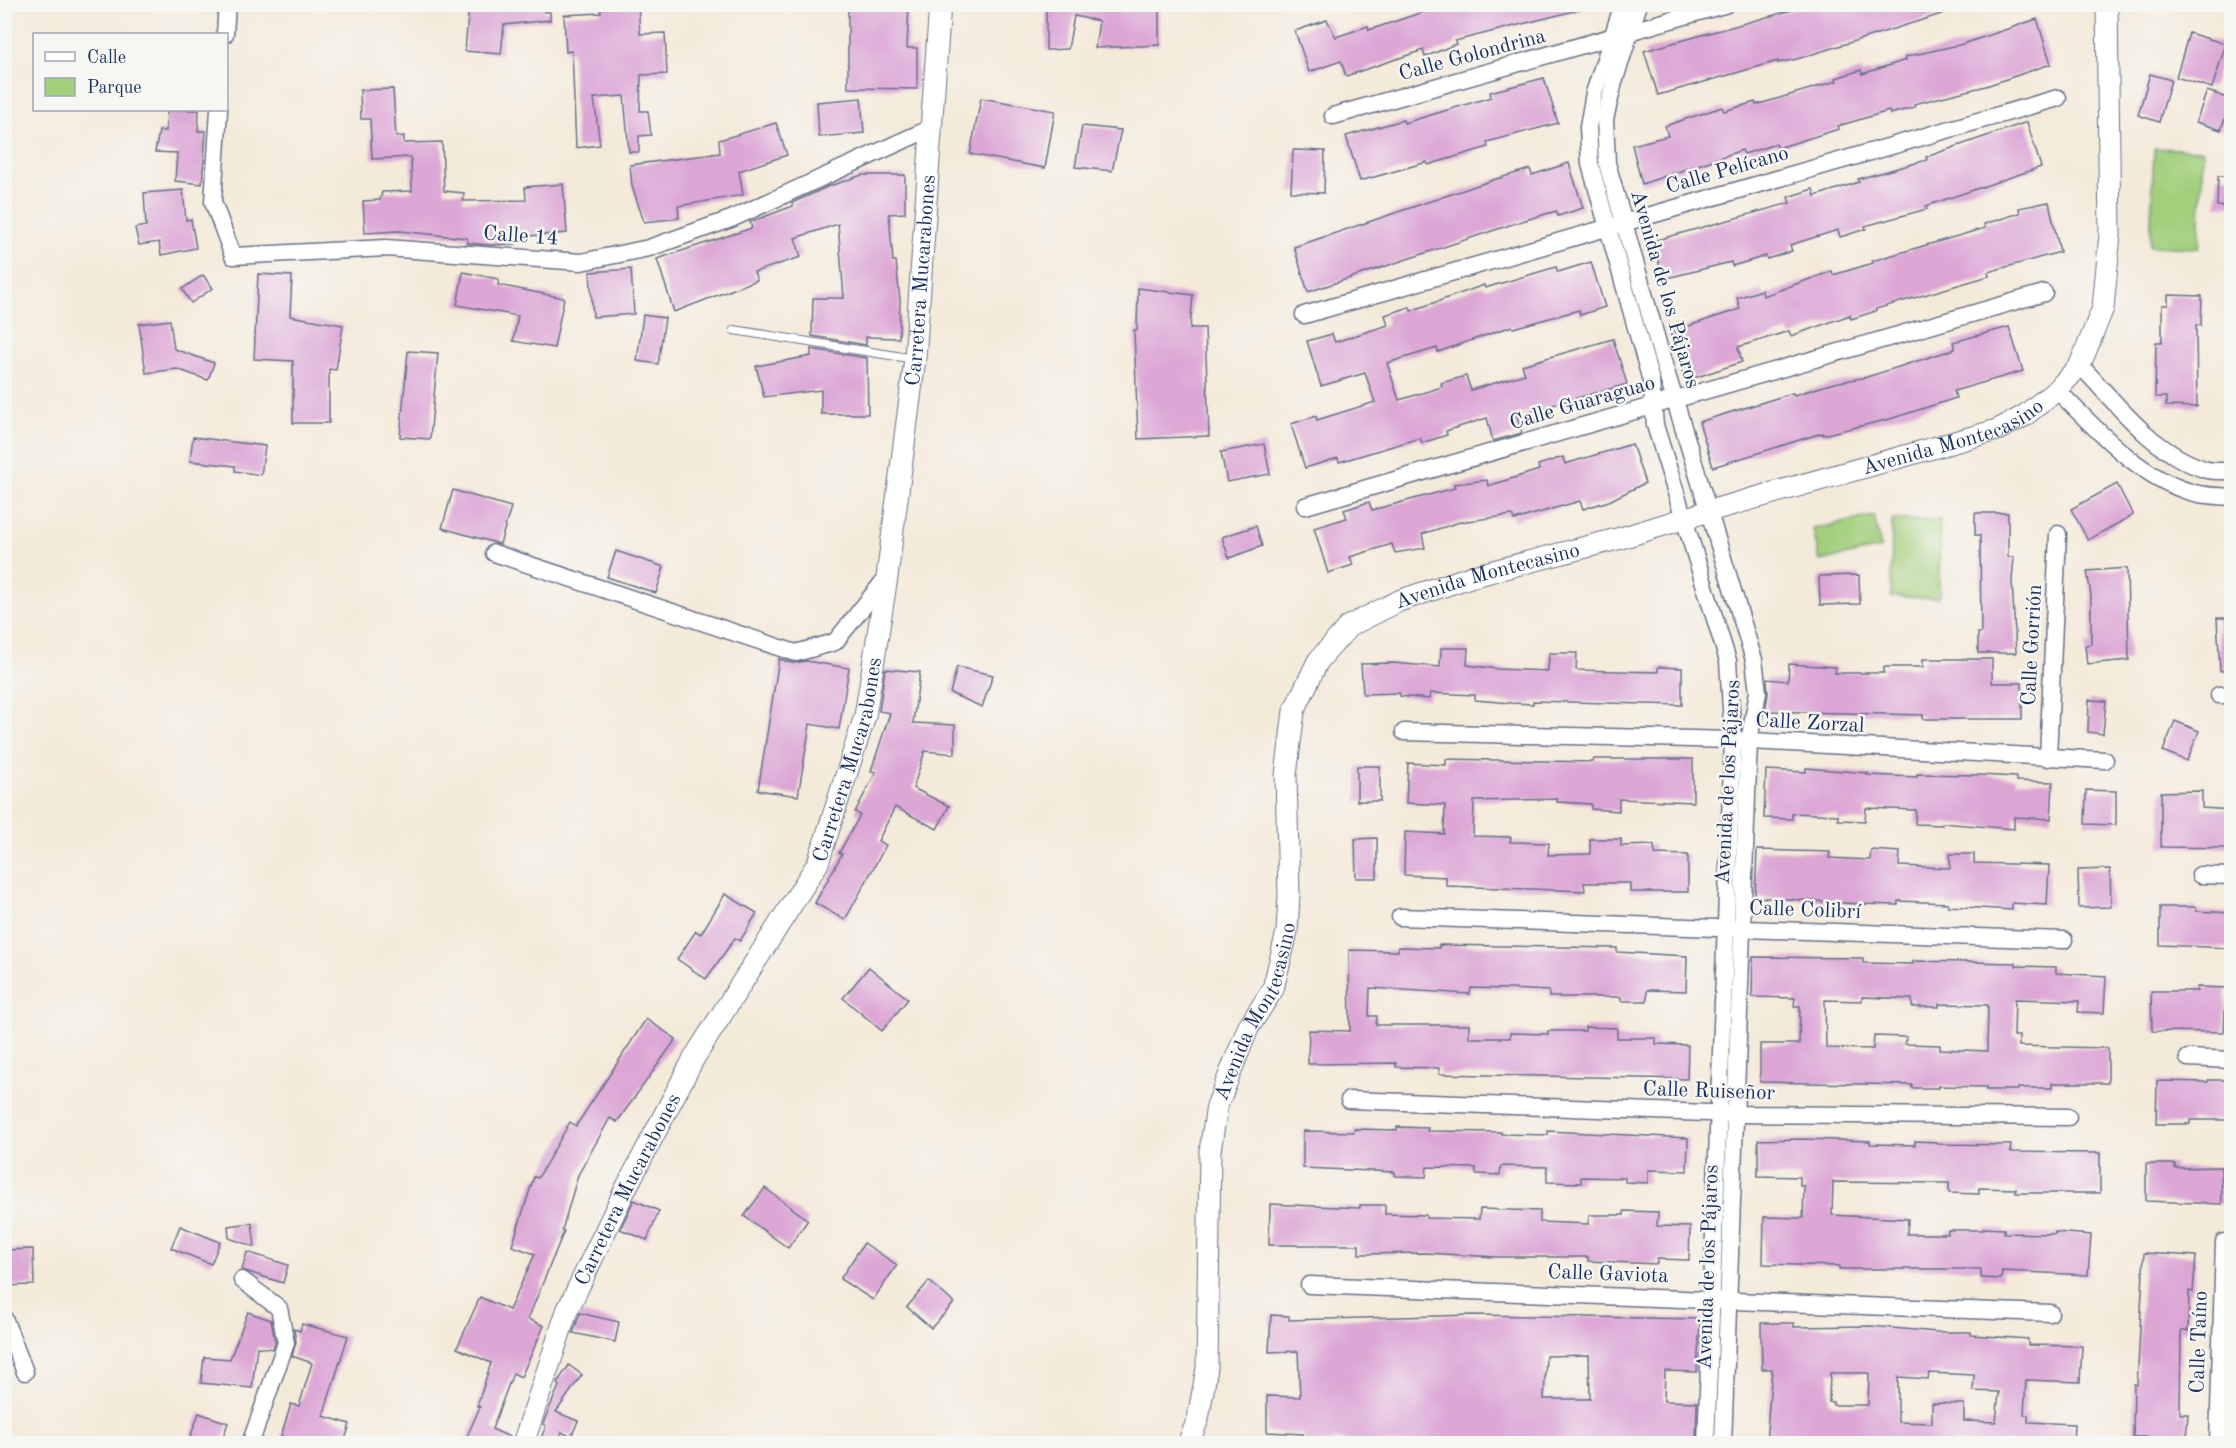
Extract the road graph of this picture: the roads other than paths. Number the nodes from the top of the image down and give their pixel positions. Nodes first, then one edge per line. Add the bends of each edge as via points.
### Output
1 (227, 4) edge
2 (940, 4) edge
3 (1623, 4) edge
4 (1639, 4) edge
5 (1727, 4) edge
6 (2108, 4) edge
7 (225, 33) edge
8 (1630, 33) junction
9 (1612, 39) junction
10 (2058, 98) dead end
11 (219, 111) edge
12 (1333, 116) dead end
13 (931, 128) junction
14 (1623, 222) junction
15 (1607, 228) junction
16 (2044, 293) dead end
17 (1304, 315) dead end
18 (734, 330) dead end
19 (915, 359) junction
20 (2080, 365) junction
21 (2057, 390) junction
22 (1674, 399) junction
23 (1653, 405) junction
24 (2232, 471) edge
25 (2232, 497) edge
26 (1305, 506) dead end
27 (1709, 511) junction
28 (1683, 519) junction
29 (2058, 534) dead end
30 (494, 552) dead end
31 (887, 576) junction
32 (1404, 732) dead end
33 (1741, 741) junction
34 (2048, 758) junction
35 (2105, 760) dead end
36 (2200, 875) dead end
37 (2232, 876) edge
38 (1400, 917) dead end
39 (1734, 929) junction
40 (2064, 940) dead end
41 (2188, 1058) dead end
42 (2232, 1060) edge
43 (1349, 1100) dead end
44 (1727, 1114) junction
45 (2068, 1118) dead end
46 (2222, 1242) edge
47 (242, 1280) dead end
48 (1309, 1285) dead end
49 (1720, 1300) junction
50 (2050, 1313) dead end
51 (4, 1318) edge
52 (25, 1372) dead end
53 (250, 1443) edge
54 (523, 1443) edge
55 (1188, 1443) edge
56 (1706, 1443) edge
57 (1723, 1443) edge
58 (2218, 1443) edge

1 - 7 street
2 - 13 street, Carretera Mucarabones
3 - 9 street, Avenida de los Pájaros
4 - 8 street, Avenida de los Pájaros
5 - 8 street, Calle Golondrina
6 - 20 street, Avenida Montecasino via 2110,234 2103,308
8 - 9 street, Calle Golondrina
8 - 14 street, Avenida de los Pájaros via 1605,119 1607,163
9 - 12 street, Calle Golondrina
9 - 15 street, Avenida de los Pájaros via 1594,93 1588,127 1590,164
10 - 14 street, Calle Pelícano
11 - 13 street, Calle 14 via 213,202 233,256 386,248 581,262 649,248 731,219
13 - 19 street, Carretera Mucarabones
14 - 15 street, Calle Pelícano
14 - 22 street, Avenida de los Pájaros
15 - 17 street, Calle Pelícano
15 - 23 street, Avenida de los Pájaros via 1651,381
16 - 22 street, Calle Guaraguao
18 - 19 lane
19 - 31 street, Carretera Mucarabones
20 - 21 street, Avenida Montecasino
20 - 24 street via 2167,450 2204,470
21 - 25 street via 2106,439 2160,480 2198,494
21 - 27 street, Avenida Montecasino via 2024,416 1998,430
22 - 23 street, Calle Guaraguao
22 - 27 street, Avenida de los Pájaros
23 - 26 street, Calle Guaraguao
23 - 28 street, Avenida de los Pájaros via 1655,425
27 - 28 street, Avenida Montecasino
27 - 33 street, Avenida de los Pájaros via 1754,660 1758,692
28 - 33 street, Avenida de los Pájaros via 1728,661
28 - 55 street, Avenida Montecasino via 1470,577 1399,601 1349,626 1318,661 1294,711 1286,775 1287,932 1273,989 1248,1028 1217,1106 1210,1151 1207,1368 1198,1419
29 - 34 street, Calle Gorrión
30 - 31 street via 796,652 835,642
31 - 54 street, Carretera Mucarabones via 865,716 818,863 694,1058 625,1190 567,1311
32 - 33 street, Calle Zorzal
33 - 34 street, Calle Zorzal
33 - 39 street, Avenida de los Pájaros
34 - 35 street, Calle Zorzal
36 - 37 street
38 - 39 street, Calle Colibrí
39 - 40 street, Calle Colibrí
39 - 44 street, Avenida de los Pájaros
41 - 42 street
43 - 44 street, Calle Ruiseñor
44 - 45 street, Calle Ruiseñor
44 - 49 street, Avenida de los Pájaros
46 - 58 street, Calle Taíno
47 - 53 street via 279,1308 286,1343
48 - 49 street, Calle Gaviota
49 - 50 street, Calle Gaviota
49 - 56 street, Avenida de los Pájaros
49 - 57 street, Avenida de los Pájaros
51 - 52 street

